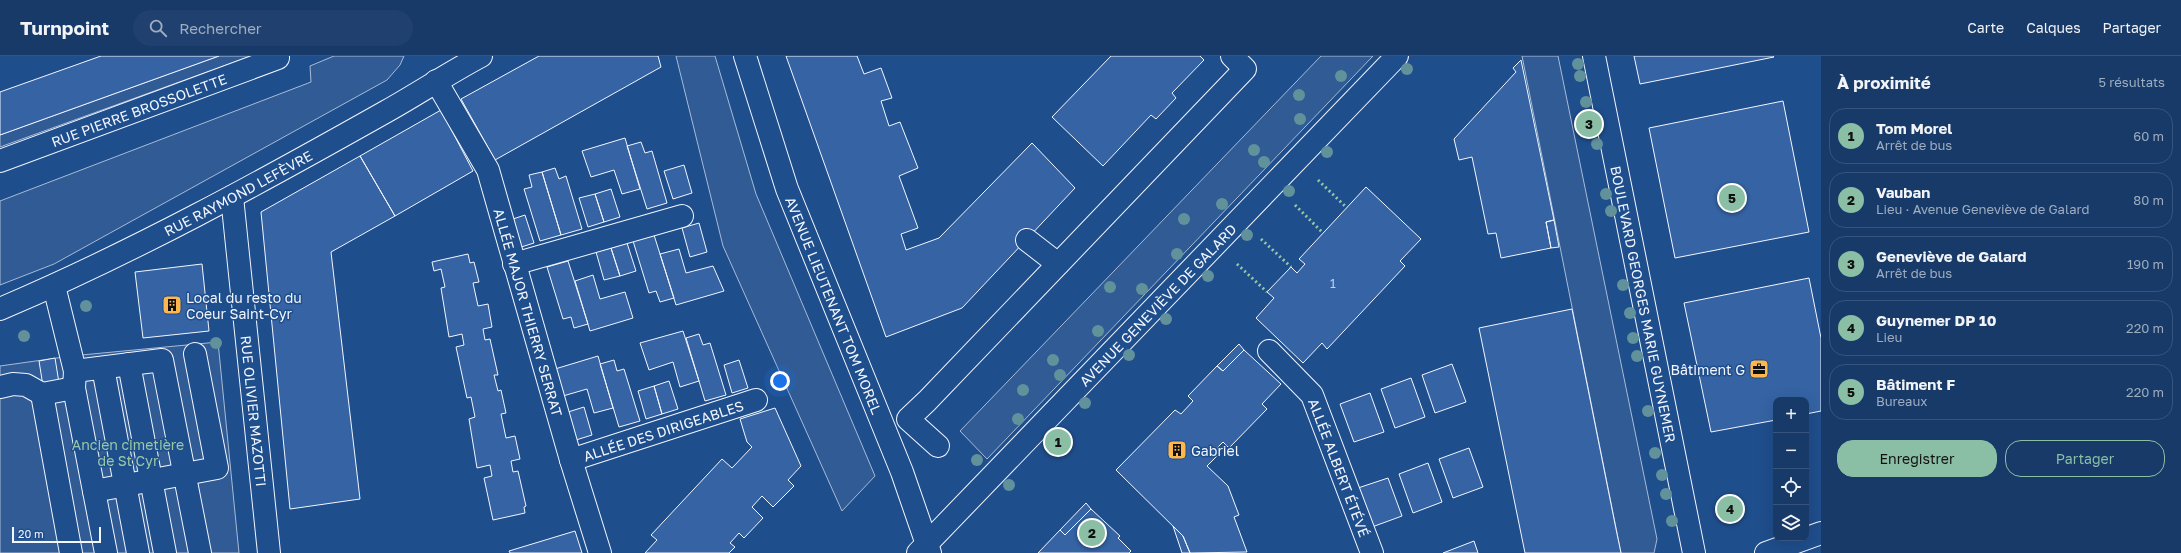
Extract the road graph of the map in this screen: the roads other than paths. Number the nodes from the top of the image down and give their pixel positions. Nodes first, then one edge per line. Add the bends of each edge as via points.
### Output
1 (481, 56) edge
2 (745, 56) edge
3 (1232, 56) edge
4 (1397, 56) edge
5 (1594, 56) edge
6 (278, 58) dead end
7 (455, 62) edge
8 (436, 81) junction
9 (0, 160) edge
10 (232, 197) junction
11 (682, 216) dead end
12 (1027, 240) dead end
13 (514, 264) junction
14 (1058, 264) junction
15 (54, 286) junction
16 (0, 309) edge
17 (1269, 351) dead end
18 (162, 360) junction
19 (130, 364) junction
20 (103, 368) junction
21 (75, 380) junction
22 (0, 387) edge
23 (42, 394) junction
24 (756, 400) dead end
25 (938, 446) dead end
26 (571, 460) junction
27 (184, 474) junction
28 (152, 480) junction
29 (125, 485) junction
30 (94, 491) junction
31 (1821, 533) edge
32 (925, 550) edge
33 (71, 553) edge
34 (106, 553) edge
35 (138, 553) edge
36 (165, 553) edge
37 (200, 553) edge
38 (269, 553) edge
39 (600, 553) edge
40 (1372, 553) edge
41 (1694, 553) edge
42 (1766, 553) edge

1 - 7 street, RUE RAYMOND LEFÈVRE
2 - 32 street, AVENUE LIEUTENANT TOM MOREL via 787,189 902,472
3 - 14 street via 1245,69
4 - 32 street, AVENUE GENEVIÈVE DE GALARD
5 - 41 street, BOULEVARD GEORGES MARIE GUYNEMER
6 - 9 street, RUE PIERRE BROSSOLETTE
7 - 8 street, RUE RAYMOND LEFÈVRE
8 - 10 street, RUE RAYMOND LEFÈVRE
8 - 13 street, ALLÉE MAJOR THIERRY SERRAT via 488,170
10 - 15 street, RUE RAYMOND LEFÈVRE
10 - 38 street, RUE OLIVIER MAZOTTI
11 - 13 street
12 - 14 street
13 - 26 street, ALLÉE MAJOR THIERRY SERRAT
14 - 25 street via 908,420
15 - 16 street, RUE RAYMOND LEFÈVRE
15 - 21 street
17 - 40 street, ALLÉE ALBERT ÉTÉVÉ via 1312,395
18 - 19 street
18 - 27 street
18 - 27 street via 202,353 217,468
19 - 20 street
19 - 28 street
20 - 21 street
20 - 29 street
21 - 23 street
21 - 30 street
22 - 23 street via 13,384 26,386
23 - 33 street
24 - 26 street, ALLÉE DES DIRIGEABLES
26 - 39 street, ALLÉE MAJOR THIERRY SERRAT
27 - 28 street
27 - 37 street
28 - 29 street
28 - 36 street
29 - 30 street
29 - 35 street
30 - 34 street
31 - 42 street

